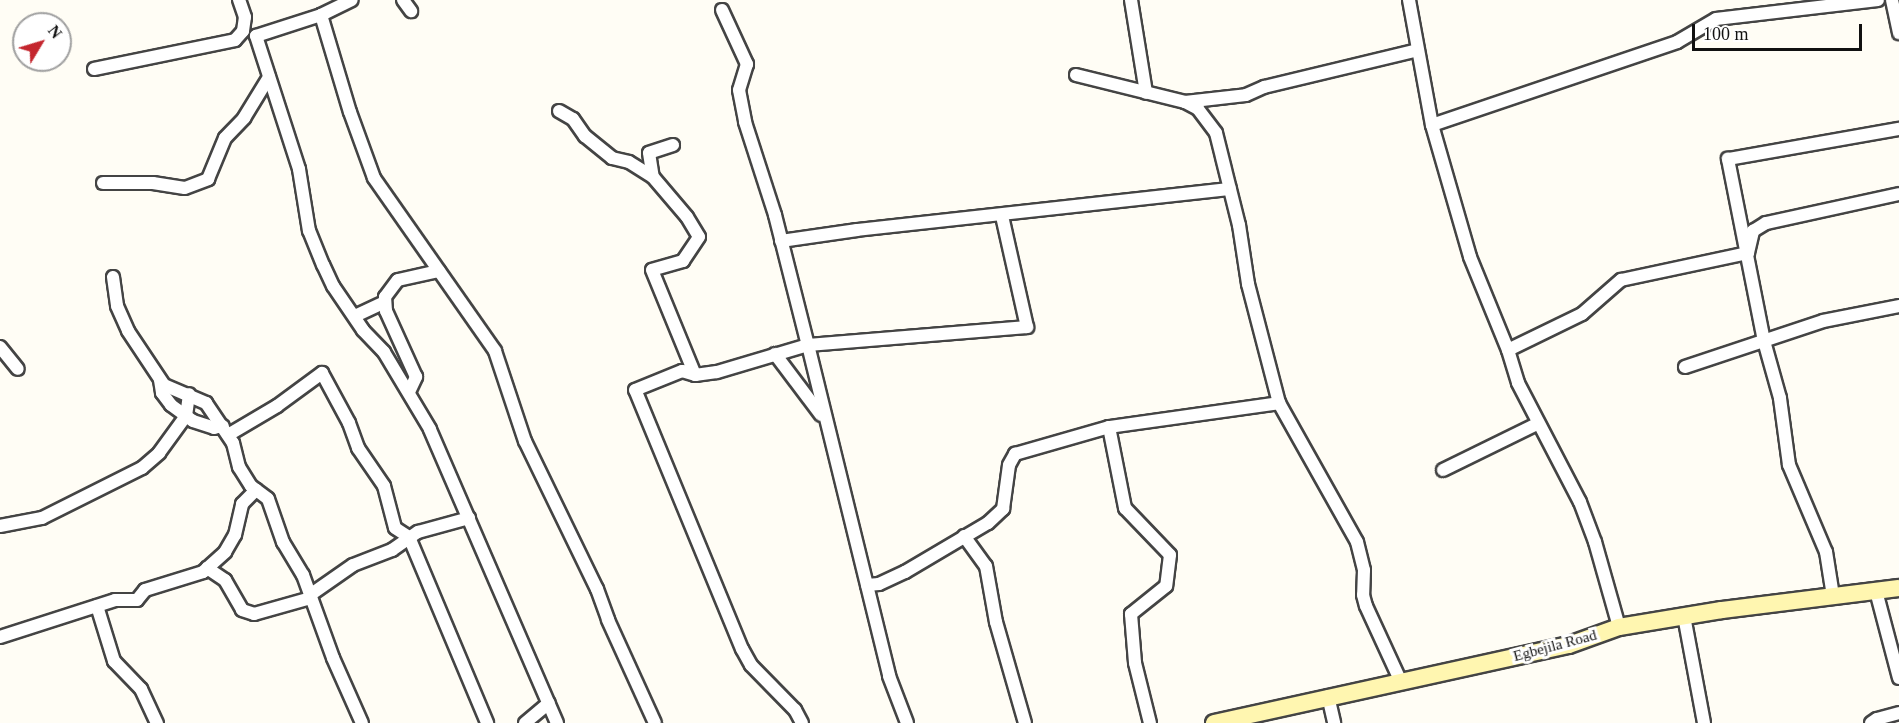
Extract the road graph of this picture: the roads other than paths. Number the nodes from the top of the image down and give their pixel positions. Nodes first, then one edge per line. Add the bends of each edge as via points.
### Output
1 (239, 0) edge
2 (352, 0) edge
3 (403, 0) edge
4 (1131, 0) edge
5 (1409, 0) edge
6 (1878, 0) edge
7 (1892, 0) edge
8 (722, 10) dead end
9 (411, 11) dead end
10 (321, 15) junction
11 (243, 31) junction
12 (1899, 33) edge
13 (256, 36) junction
14 (1418, 50) junction
15 (94, 69) dead end
16 (1076, 75) dead end
17 (269, 77) junction
18 (1146, 93) junction
19 (1185, 102) junction
20 (559, 111) dead end
21 (1432, 125) junction
22 (1899, 129) edge
23 (673, 145) dead end
24 (653, 177) junction
25 (103, 183) dead end
26 (1230, 189) junction
27 (1899, 194) edge
28 (1002, 216) junction
29 (781, 241) junction
30 (1747, 253) junction
31 (438, 271) junction
32 (113, 277) dead end
33 (385, 302) junction
34 (1899, 306) edge
35 (355, 316) junction
36 (1764, 341) junction
37 (398, 342) junction
38 (808, 345) junction
39 (0, 347) edge
40 (1508, 350) junction
41 (384, 352) junction
42 (774, 354) junction
43 (1685, 368) dead end
44 (18, 369) dead end
45 (695, 375) junction
46 (160, 380) junction
47 (409, 392) junction
48 (189, 394) junction
49 (1280, 403) junction
50 (186, 416) junction
51 (824, 419) junction
52 (1537, 424) junction
53 (1109, 428) junction
54 (225, 430) junction
55 (1443, 470) dead end
56 (256, 490) junction
57 (469, 518) junction
58 (0, 526) edge
59 (964, 536) junction
60 (409, 537) junction
61 (207, 568) junction
62 (867, 585) junction
63 (1899, 588) edge
64 (1876, 591) junction
65 (1833, 596) junction
66 (311, 597) junction
67 (96, 606) junction
68 (1684, 616) junction
69 (1619, 627) junction
70 (0, 637) edge
71 (1899, 678) edge
72 (1400, 680) junction
73 (1328, 696) junction
74 (549, 703) junction
75 (1899, 713) edge
76 (157, 723) edge
77 (362, 723) edge
78 (487, 723) edge
79 (525, 723) edge
80 (557, 723) edge
81 (655, 723) edge
82 (802, 723) edge
83 (907, 723) edge
84 (1025, 723) edge
85 (1150, 723) edge
86 (1214, 723) edge
87 (1334, 723) edge
88 (1704, 723) edge
89 (1871, 723) edge

1 - 11 street via 245,17
2 - 10 street
3 - 9 street
4 - 18 street
5 - 14 street
6 - 21 street via 1716,19 1677,42
7 - 12 street
8 - 29 street via 747,64 739,90 745,122
10 - 13 street
10 - 31 street via 374,178
11 - 13 street
11 - 15 street via 224,45 209,44
13 - 17 street
14 - 19 street via 1264,87 1246,95
14 - 21 street
16 - 18 street
17 - 25 street via 244,118 225,138 208,179 185,188 153,183
17 - 35 street via 299,169 309,231 333,286
18 - 19 street
19 - 26 street via 1198,109 1216,133
20 - 24 street via 573,119 585,136 612,158 629,162
21 - 40 street via 1470,257
22 - 30 street via 1728,159
23 - 24 street via 649,153
24 - 45 street via 699,237 683,261 652,270
26 - 28 street
26 - 49 street via 1248,284
27 - 30 street via 1766,223 1753,231
28 - 29 street
28 - 38 street via 1028,327
29 - 38 street
30 - 36 street
30 - 40 street via 1621,280 1582,314
31 - 33 street via 398,280
31 - 81 street via 495,351 525,441 597,589
32 - 46 street via 117,306 128,331
33 - 35 street
33 - 37 street
34 - 36 street via 1823,321
35 - 41 street
36 - 43 street
36 - 65 street via 1780,398 1789,465 1826,552
37 - 41 street
37 - 47 street via 416,377
38 - 42 street
38 - 51 street
39 - 44 street
40 - 52 street
41 - 47 street
42 - 45 street
42 - 51 street
45 - 82 street via 682,372 634,390 742,650
46 - 48 street via 175,391
46 - 50 street via 162,393
47 - 57 street via 430,429
48 - 50 street
48 - 54 street via 206,403
49 - 53 street
49 - 72 street via 1357,542 1364,570 1366,606
50 - 54 street
50 - 58 street via 159,453 142,468 42,518
51 - 62 street
52 - 55 street
52 - 69 street via 1580,502
53 - 59 street via 1015,454 1009,465 1003,509
53 - 85 street via 1125,508 1170,555 1166,586 1131,614 1135,663
54 - 56 street via 233,442 239,467
54 - 60 street via 277,406 322,373 358,448 384,486 395,528
56 - 61 street via 242,504 235,535 225,552
56 - 66 street via 268,499 283,542 303,574
57 - 60 street
57 - 74 street
59 - 62 street via 905,572
59 - 84 street via 986,566 996,622
60 - 66 street via 392,550 353,565
60 - 78 street
61 - 66 street via 225,580 242,610 254,614
61 - 67 street via 145,590 136,600 115,600
62 - 83 street via 889,676
63 - 64 street, Egbejila Road
64 - 65 street, Egbejila Road
64 - 71 street
65 - 68 street, Egbejila Road
66 - 77 street
67 - 70 street
67 - 76 street via 114,661 141,689
68 - 69 street, Egbejila Road
68 - 88 street
69 - 72 street, Egbejila Road via 1569,645
72 - 73 street, Egbejila Road
73 - 86 street, Egbejila Road
73 - 87 street
74 - 79 street
74 - 80 street
75 - 89 street

